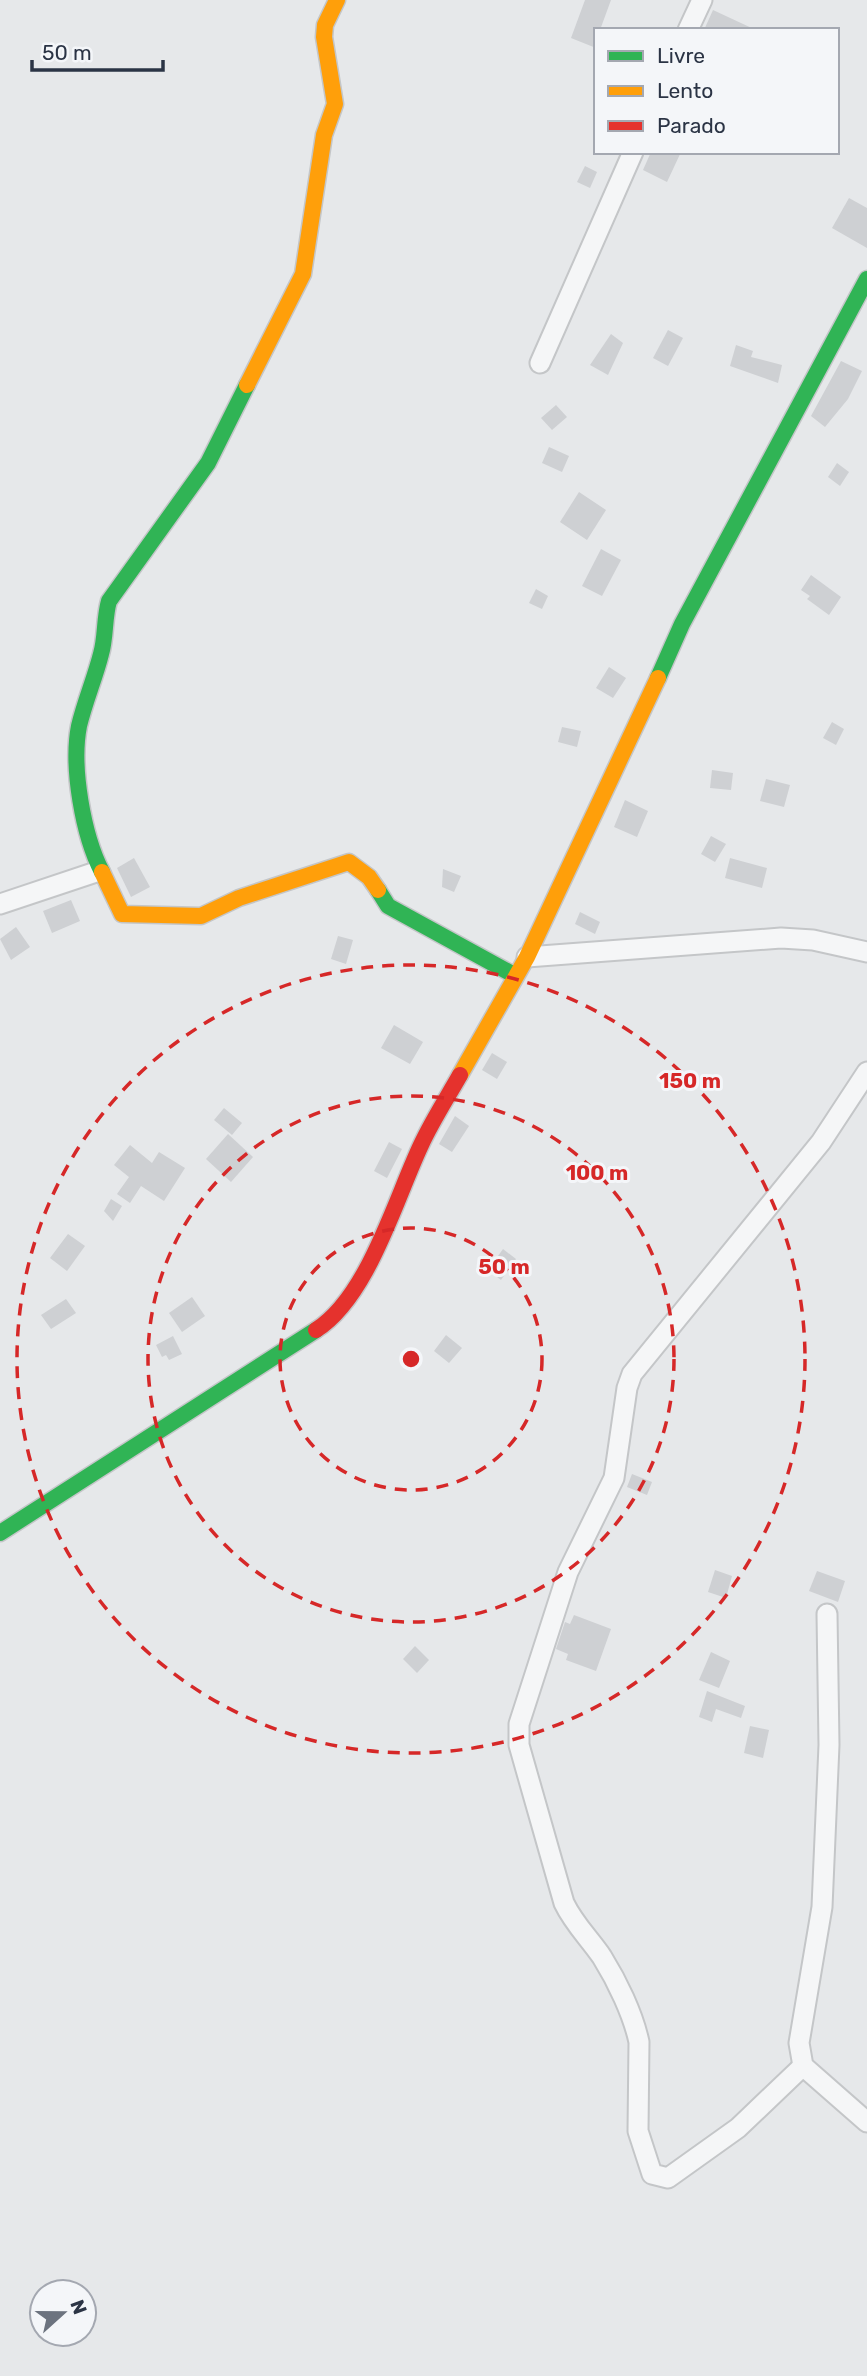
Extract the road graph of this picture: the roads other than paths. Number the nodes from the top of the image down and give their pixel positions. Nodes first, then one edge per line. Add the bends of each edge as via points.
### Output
1 (337, 0) edge
2 (702, 0) edge
3 (689, 28) edge
4 (632, 154) edge
5 (867, 279) edge
6 (540, 363) dead end
7 (99, 871) junction
8 (0, 904) edge
9 (867, 951) edge
10 (527, 957) junction
11 (514, 975) junction
12 (867, 1072) edge
13 (0, 1533) edge
14 (827, 1614) dead end
15 (803, 2066) junction
16 (867, 2122) edge

1 - 7 street via 324,37 335,104 324,135 303,274 208,463 109,600 102,652 76,752 84,820
2 - 3 street
4 - 6 street
5 - 10 street via 682,624
7 - 8 street
7 - 11 street via 122,914 192,918 349,863 369,877 388,906
9 - 10 street via 781,937
10 - 11 street
11 - 13 street via 422,1142 347,1300 321,1327
12 - 15 street via 821,1142 632,1374 614,1478 568,1572 519,1724 519,1745 564,1903 572,1921 601,1956 636,2028 638,2131 652,2174 668,2178 738,2128
14 - 15 street via 828,1797 822,1907 799,2043
15 - 16 street

